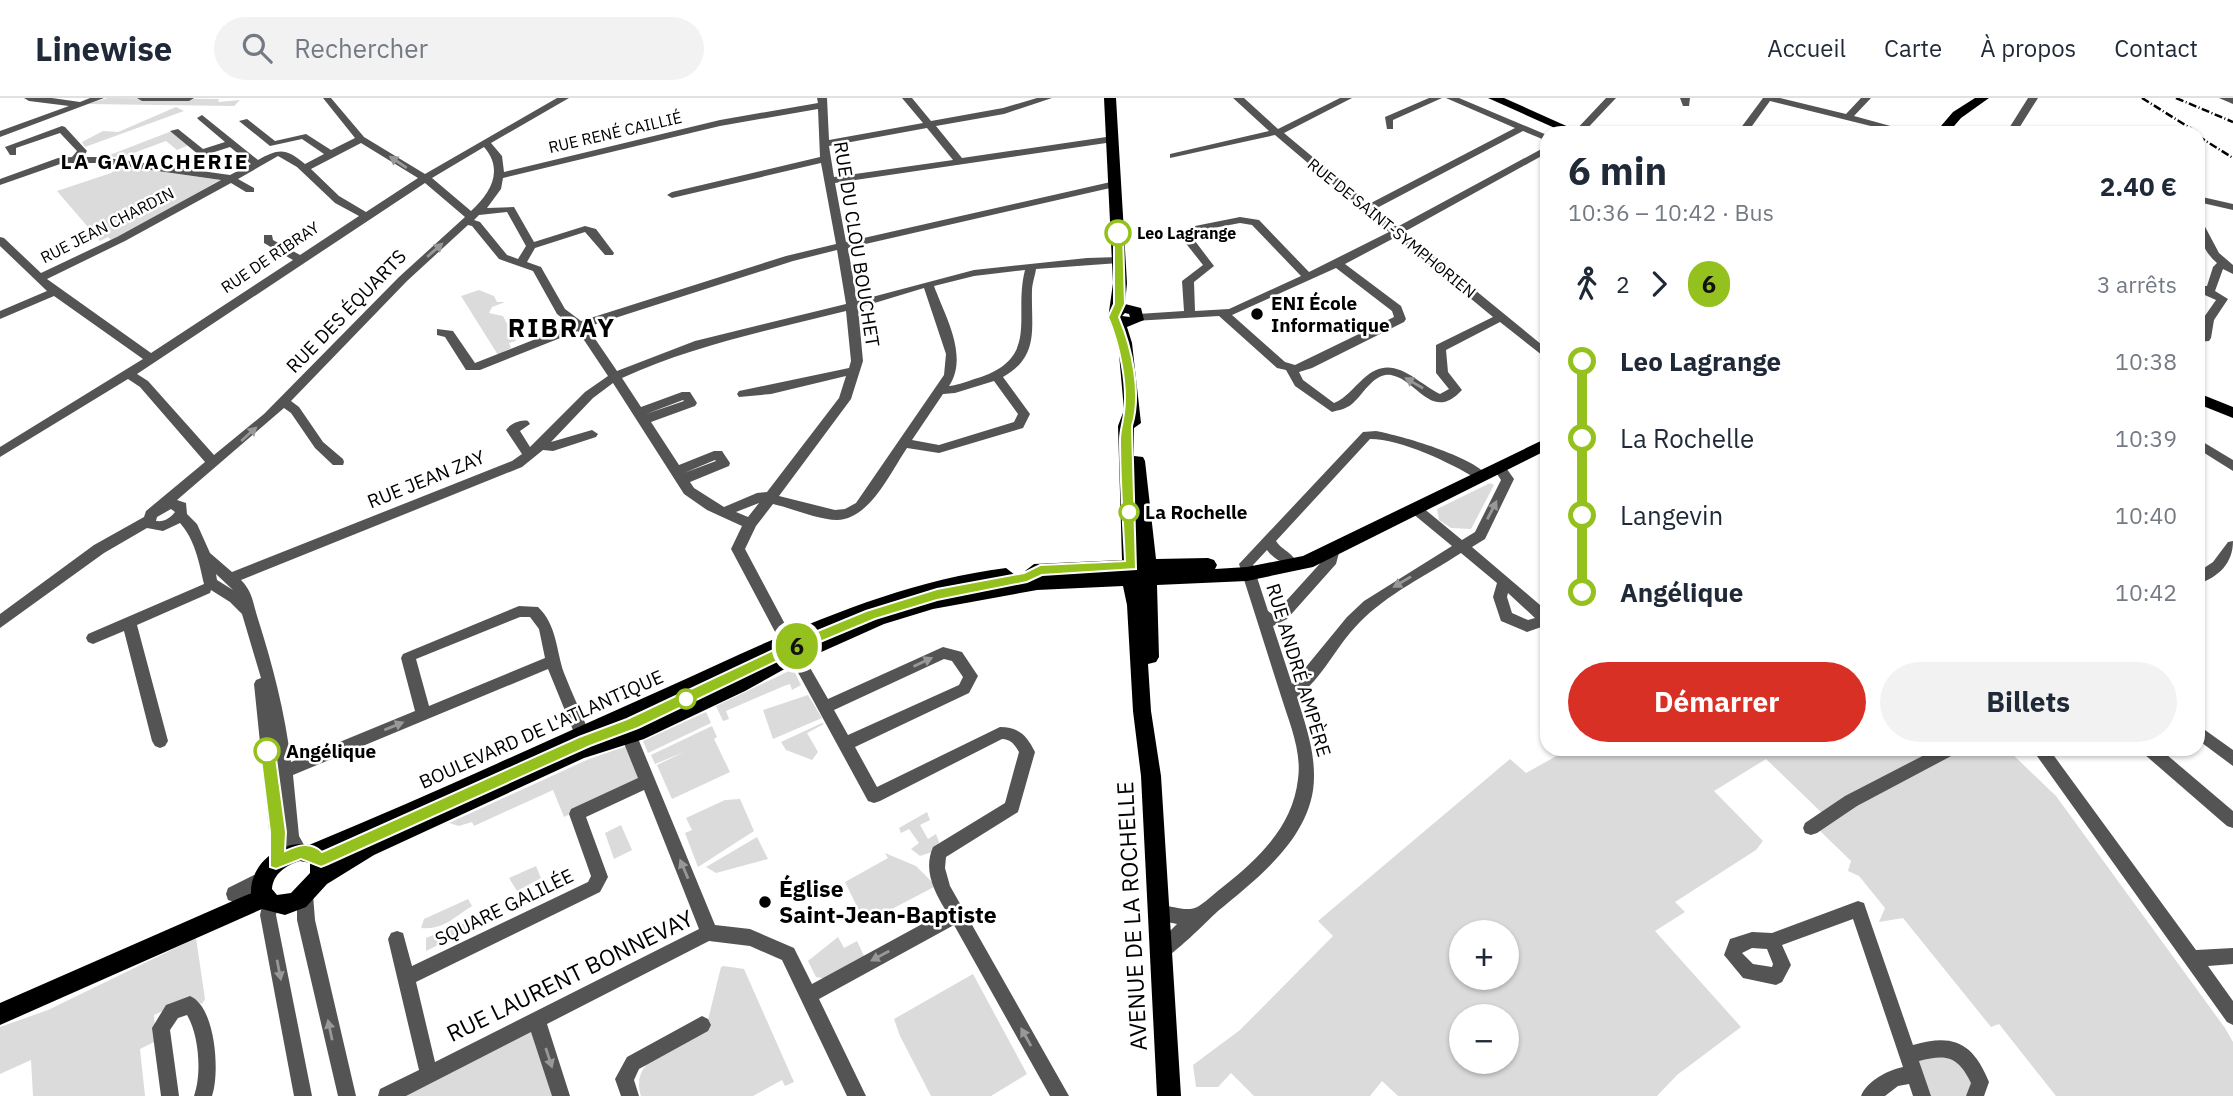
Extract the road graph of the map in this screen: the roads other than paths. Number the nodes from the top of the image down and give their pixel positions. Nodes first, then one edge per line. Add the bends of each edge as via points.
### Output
1 (29, 98) edge
2 (99, 98) edge
3 (142, 98) edge
4 (189, 98) edge
5 (538, 98) edge
6 (564, 98) edge
7 (908, 98) edge
8 (1047, 98) edge
9 (1110, 98) edge
10 (1238, 98) edge
11 (1348, 98) edge
12 (1437, 98) edge
13 (1451, 98) edge
14 (1611, 98) edge
15 (1768, 98) edge
16 (1866, 98) edge
17 (1983, 98) edge
18 (2033, 98) edge
19 (2224, 98) edge
20 (327, 99) edge
21 (1500, 99) edge
22 (822, 101) edge
23 (2233, 101) edge
24 (78, 104) junction
25 (550, 105) junction
26 (202, 118) dead end
27 (1847, 118) junction
28 (1863, 122) junction
29 (930, 125) junction
30 (235, 126) junction
31 (1561, 126) edge
32 (1584, 126) edge
33 (1747, 126) edge
34 (1861, 126) edge
35 (1880, 126) edge
36 (1947, 126) edge
37 (2015, 126) edge
38 (1390, 127) dead end
39 (1522, 128) junction
40 (175, 131) dead end
41 (1276, 132) junction
42 (0, 134) edge
43 (1540, 135) edge
44 (1113, 139) junction
45 (366, 141) junction
46 (231, 143) junction
47 (486, 144) junction
48 (823, 144) junction
49 (13, 153) dead end
50 (1540, 153) edge
51 (330, 154) junction
52 (1174, 156) dead end
53 (76, 159) junction
54 (825, 159) junction
55 (959, 161) junction
56 (256, 163) junction
57 (303, 169) junction
58 (499, 176) junction
59 (230, 178) junction
60 (426, 179) junction
61 (828, 181) junction
62 (0, 182) edge
63 (1115, 184) junction
64 (250, 190) dead end
65 (2205, 201) edge
66 (679, 207) dead end
67 (2233, 207) edge
68 (1369, 208) junction
69 (365, 215) junction
70 (472, 217) junction
71 (1397, 232) junction
72 (268, 237) dead end
73 (2205, 239) edge
74 (0, 240) edge
75 (531, 246) junction
76 (841, 247) junction
77 (609, 253) dead end
78 (299, 259) junction
79 (521, 263) junction
80 (1336, 263) junction
81 (1119, 264) junction
82 (1036, 267) junction
83 (2228, 268) edge
84 (1013, 270) junction
85 (1308, 276) junction
86 (39, 278) junction
87 (934, 285) junction
88 (1026, 285) junction
89 (2205, 290) edge
90 (57, 291) junction
91 (2205, 291) edge
92 (852, 306) junction
93 (1190, 314) junction
94 (1223, 314) junction
95 (0, 315) edge
96 (1132, 315) junction
97 (1501, 317) junction
98 (579, 325) junction
99 (2205, 326) edge
100 (440, 332) dead end
101 (1540, 349) edge
102 (151, 359) junction
103 (1291, 369) junction
104 (855, 371) junction
105 (128, 374) junction
106 (997, 376) junction
107 (613, 378) junction
108 (944, 386) junction
109 (743, 394) dead end
110 (2205, 400) edge
111 (284, 402) junction
112 (2233, 413) edge
113 (524, 424) dead end
114 (592, 434) dead end
115 (905, 443) junction
116 (540, 445) junction
117 (1540, 447) edge
118 (2205, 448) edge
119 (0, 453) edge
120 (529, 455) junction
121 (338, 462) dead end
122 (213, 463) junction
123 (2233, 466) edge
124 (1499, 468) junction
125 (1476, 480) junction
126 (180, 488) junction
127 (769, 498) junction
128 (160, 507) junction
129 (179, 510) junction
130 (1417, 510) junction
131 (724, 512) junction
132 (158, 524) junction
133 (750, 524) junction
134 (194, 536) junction
135 (1268, 540) junction
136 (2233, 546) edge
137 (1461, 547) junction
138 (1333, 550) junction
139 (205, 556) junction
140 (1287, 558) junction
141 (1247, 569) junction
142 (2205, 573) edge
143 (1138, 574) junction
144 (230, 579) junction
145 (1504, 582) dead end
146 (205, 589) dead end
147 (247, 611) junction
148 (1267, 621) junction
149 (0, 622) edge
150 (128, 622) junction
151 (93, 638) dead end
152 (792, 648) junction
153 (553, 661) junction
154 (1288, 695) junction
155 (825, 707) junction
156 (422, 709) dead end
157 (582, 735) junction
158 (629, 736) junction
159 (2205, 736) edge
160 (160, 741) dead end
161 (845, 744) junction
162 (1937, 756) edge
163 (2045, 756) edge
164 (2157, 756) edge
165 (2233, 759) edge
166 (281, 779) junction
167 (645, 782) junction
168 (2233, 821) edge
169 (1811, 828) dead end
170 (306, 852) junction
171 (276, 862) junction
172 (321, 877) junction
173 (264, 891) junction
174 (234, 894) dead end
175 (305, 895) junction
176 (957, 914) junction
177 (1158, 914) junction
178 (1202, 914) junction
179 (708, 933) junction
180 (397, 939) dead end
181 (1772, 941) dead end
182 (1161, 952) junction
183 (2233, 956) edge
184 (2194, 959) junction
185 (406, 978) junction
186 (810, 994) junction
187 (0, 1005) edge
188 (0, 1014) edge
189 (2233, 1016) edge
190 (536, 1019) junction
191 (702, 1025) dead end
192 (1911, 1064) junction
193 (429, 1074) junction
194 (170, 1096) edge
195 (203, 1096) edge
196 (303, 1096) edge
197 (346, 1096) edge
198 (387, 1096) edge
199 (561, 1096) edge
200 (630, 1096) edge
201 (857, 1096) edge
202 (1060, 1096) edge
203 (1169, 1096) edge
204 (1870, 1096) edge
205 (1922, 1096) edge
206 (1975, 1096) edge

1 - 24 street
2 - 24 street
3 - 4 street
5 - 25 street
6 - 25 street, RUE DE RIBRAY
7 - 29 street
8 - 29 street
9 - 44 main road, AVENUE DE LA ROCHELLE
10 - 41 street, RUE DE SAINT-SYMPHORIEN
11 - 41 street
12 - 38 street via 1388,119
13 - 39 street
14 - 32 street
15 - 27 street
15 - 33 street
16 - 27 street
17 - 36 main road
18 - 37 street
19 - 23 street
20 - 45 street
21 - 31 main road
22 - 48 street, RUE DU CLOU BOUCHET
22 - 58 street, RUE RENÉ CAILLIÉ
24 - 42 street
25 - 47 street, RUE DE RIBRAY
26 - 30 street
27 - 28 street
28 - 34 street
28 - 35 street
29 - 48 street
29 - 55 street
30 - 46 street
30 - 51 street via 273,144 303,136
39 - 43 street
39 - 68 street
40 - 46 street via 202,153
41 - 52 street
41 - 68 street, RUE DE SAINT-SYMPHORIEN
44 - 55 street
44 - 63 main road, AVENUE DE LA ROCHELLE
45 - 51 street
60 -> 45 street
46 - 56 street
47 - 58 street via 497,156
47 - 60 street, RUE DE RIBRAY
48 - 54 street, RUE DU CLOU BOUCHET
49 - 53 street via 10,147 62,129 82,151
50 - 71 street
51 - 57 street
53 - 59 street
53 - 62 street
54 - 61 street, RUE DU CLOU BOUCHET
54 - 66 street via 670,192
55 - 61 street
56 - 57 street, RUE JEAN CHARDIN via 281,152
56 - 59 street, RUE JEAN CHARDIN
57 - 69 street, RUE JEAN CHARDIN via 333,197
58 - 70 street, RUE DES ÉQUARTS via 494,193
59 - 64 street
59 - 86 street, RUE JEAN CHARDIN
60 - 69 street, RUE DE RIBRAY
60 - 70 street
61 - 76 street, RUE DU CLOU BOUCHET
63 - 76 street
63 - 81 main road, AVENUE DE LA ROCHELLE
65 - 67 street
68 - 71 street, RUE DE SAINT-SYMPHORIEN
69 - 78 street, RUE DE RIBRAY
70 - 75 street via 510,209
70 - 79 street via 503,257
111 -> 70 street, RUE DES ÉQUARTS via 403,279
71 - 80 street
71 - 97 street, RUE DE SAINT-SYMPHORIEN
72 - 78 street
73 - 83 street
74 - 86 street
75 - 77 street via 588,229
75 - 79 street
76 - 92 street, RUE DU CLOU BOUCHET
76 - 98 street via 733,275
78 - 102 street, RUE DE RIBRAY
79 - 98 street via 540,272 561,311
80 - 85 street
80 - 103 street via 1397,309 1400,319
81 - 82 street, RUE JEAN ZAY
81 - 96 main road, AVENUE DE LA ROCHELLE via 1120,283
82 - 84 street, RUE JEAN ZAY
82 - 88 street
83 - 89 street via 2218,267 2211,289
84 - 87 street, RUE JEAN ZAY via 958,285
84 - 88 street
85 - 93 street via 1255,222 1240,219 1199,228 1190,242 1209,266 1188,281
85 - 94 street
86 - 90 street
87 - 92 street, RUE JEAN ZAY
87 - 108 street via 952,354
88 - 106 street via 1026,348 1017,363
90 - 95 street
90 - 102 street
91 - 99 street via 2222,299
92 - 104 street, RUE DU CLOU BOUCHET
92 - 107 street, RUE JEAN ZAY via 698,344
93 - 94 street
93 - 96 street
94 - 103 street
96 - 143 main road, AVENUE DE LA ROCHELLE via 1125,343 1134,425
97 - 101 street, RUE DE SAINT-SYMPHORIEN
97 -> 103 street via 1440,348 1442,373 1457,390 1444,398 1386,372 1343,405 1332,408 1300,384
98 - 100 street via 473,368 449,334
98 - 107 street
102 - 105 street, RUE DE RIBRAY
104 - 109 street
104 - 127 street, RUE DU CLOU BOUCHET via 845,399
105 - 119 street, RUE DE RIBRAY
105 - 122 street via 144,384
106 - 108 street
106 - 115 street via 1024,414 1019,425 939,449
107 - 116 street, RUE JEAN ZAY
107 - 131 street via 678,477 704,502
108 - 115 street
110 - 112 main road
111 - 121 street
122 -> 111 street, RUE DES ÉQUARTS
113 - 120 street via 512,430
114 - 116 street via 553,447
115 - 127 street via 865,502 851,512 835,515
116 - 120 street, RUE JEAN ZAY
117 - 124 main road
118 - 123 street
120 - 144 street, RUE JEAN ZAY
122 - 126 street, RUE DES ÉQUARTS
124 - 125 main road
137 -> 124 street via 1480,535 1508,480
125 - 130 main road
125 - 135 street via 1449,461 1387,435 1367,435
126 - 128 street, RUE DES ÉQUARTS
126 - 129 street
127 - 131 street via 758,496
127 - 133 street, RUE DU CLOU BOUCHET
128 - 129 street
128 - 132 street, RUE DES ÉQUARTS
129 - 132 street
129 - 134 street
130 - 137 street
130 - 138 main road
131 - 133 street
132 - 134 street
132 - 149 street via 66,574
133 - 152 street, RUE DU CLOU BOUCHET via 739,544 740,558
134 - 139 street
135 - 140 street
135 - 141 street
136 - 142 street via 2218,566
137 - 145 street
137 -> 154 street via 1369,605 1303,684
138 - 140 main road
138 - 141 main road via 1307,562
138 - 148 street via 1331,560
139 - 144 street
139 - 147 street via 211,583
140 - 141 main road
141 - 143 main road
141 - 148 street, RUE ANDRÉ AMPÈRE
143 - 152 main road, BOULEVARD DE L'ATLANTIQUE via 1030,583 906,610
143 - 152 main road, BOULEVARD DE L'ATLANTIQUE via 1068,567 957,581 872,608
143 - 177 main road, AVENUE DE LA ROCHELLE via 1150,709 1147,733
144 - 147 street via 245,593
146 - 150 street
147 - 166 street via 267,670
148 - 154 street, RUE ANDRÉ AMPÈRE
150 - 151 street
150 - 160 street
152 - 155 street, RUE DU CLOU BOUCHET
152 - 157 main road, BOULEVARD DE L'ATLANTIQUE
152 - 158 main road, BOULEVARD DE L'ATLANTIQUE
153 - 156 street via 539,616 533,611 519,612 411,655 408,658
153 - 157 street
166 -> 153 street
154 - 178 street, RUE ANDRÉ AMPÈRE via 1307,760 1301,810 1272,853
155 - 161 street, RUE DU CLOU BOUCHET
155 -> 161 street via 943,653 957,656 971,676 964,689
157 - 170 main road, BOULEVARD DE L'ATLANTIQUE via 416,810
158 - 167 street
158 - 172 main road, BOULEVARD DE L'ATLANTIQUE via 579,751 450,809 368,848
159 - 165 street
161 - 176 street, RUE DU CLOU BOUCHET via 874,796 1000,733 1011,733 1021,741 1027,752 1012,807 950,842 934,863
162 - 169 street
163 - 184 street
164 - 168 street
166 - 170 street via 291,838
166 - 171 street
179 -> 167 street
167 - 185 street, SQUARE GALILÉE via 577,814 600,877 594,887
170 - 171 main road
170 - 172 main road via 322,863
171 - 173 main road
172 - 175 main road
173 - 174 street
173 - 175 main road via 287,904
173 - 187 main road
173 - 188 main road
173 -> 196 street
197 -> 175 street via 306,920
176 -> 186 street
202 -> 176 street
177 - 178 street via 1188,918
177 - 182 main road, AVENUE DE LA ROCHELLE
178 - 182 street, RUE ANDRÉ AMPÈRE
179 - 186 street, RUE LAURENT BONNEVAY via 737,933 766,941 788,954
179 - 190 street, RUE LAURENT BONNEVAY
180 - 185 street
181 - 192 street via 1858,909
182 - 203 main road, AVENUE DE LA ROCHELLE
183 - 184 street
184 - 189 street
185 - 193 street
186 - 201 street, RUE LAURENT BONNEVAY
190 - 193 street, RUE LAURENT BONNEVAY
190 -> 199 street
191 - 200 street via 633,1063 624,1079
192 - 204 street
192 - 205 street
192 - 206 street via 1945,1046 1957,1050 1980,1082
193 - 198 street, RUE LAURENT BONNEVAY
194 - 195 street via 162,1028 172,1011 190,1005 199,1013 209,1082

